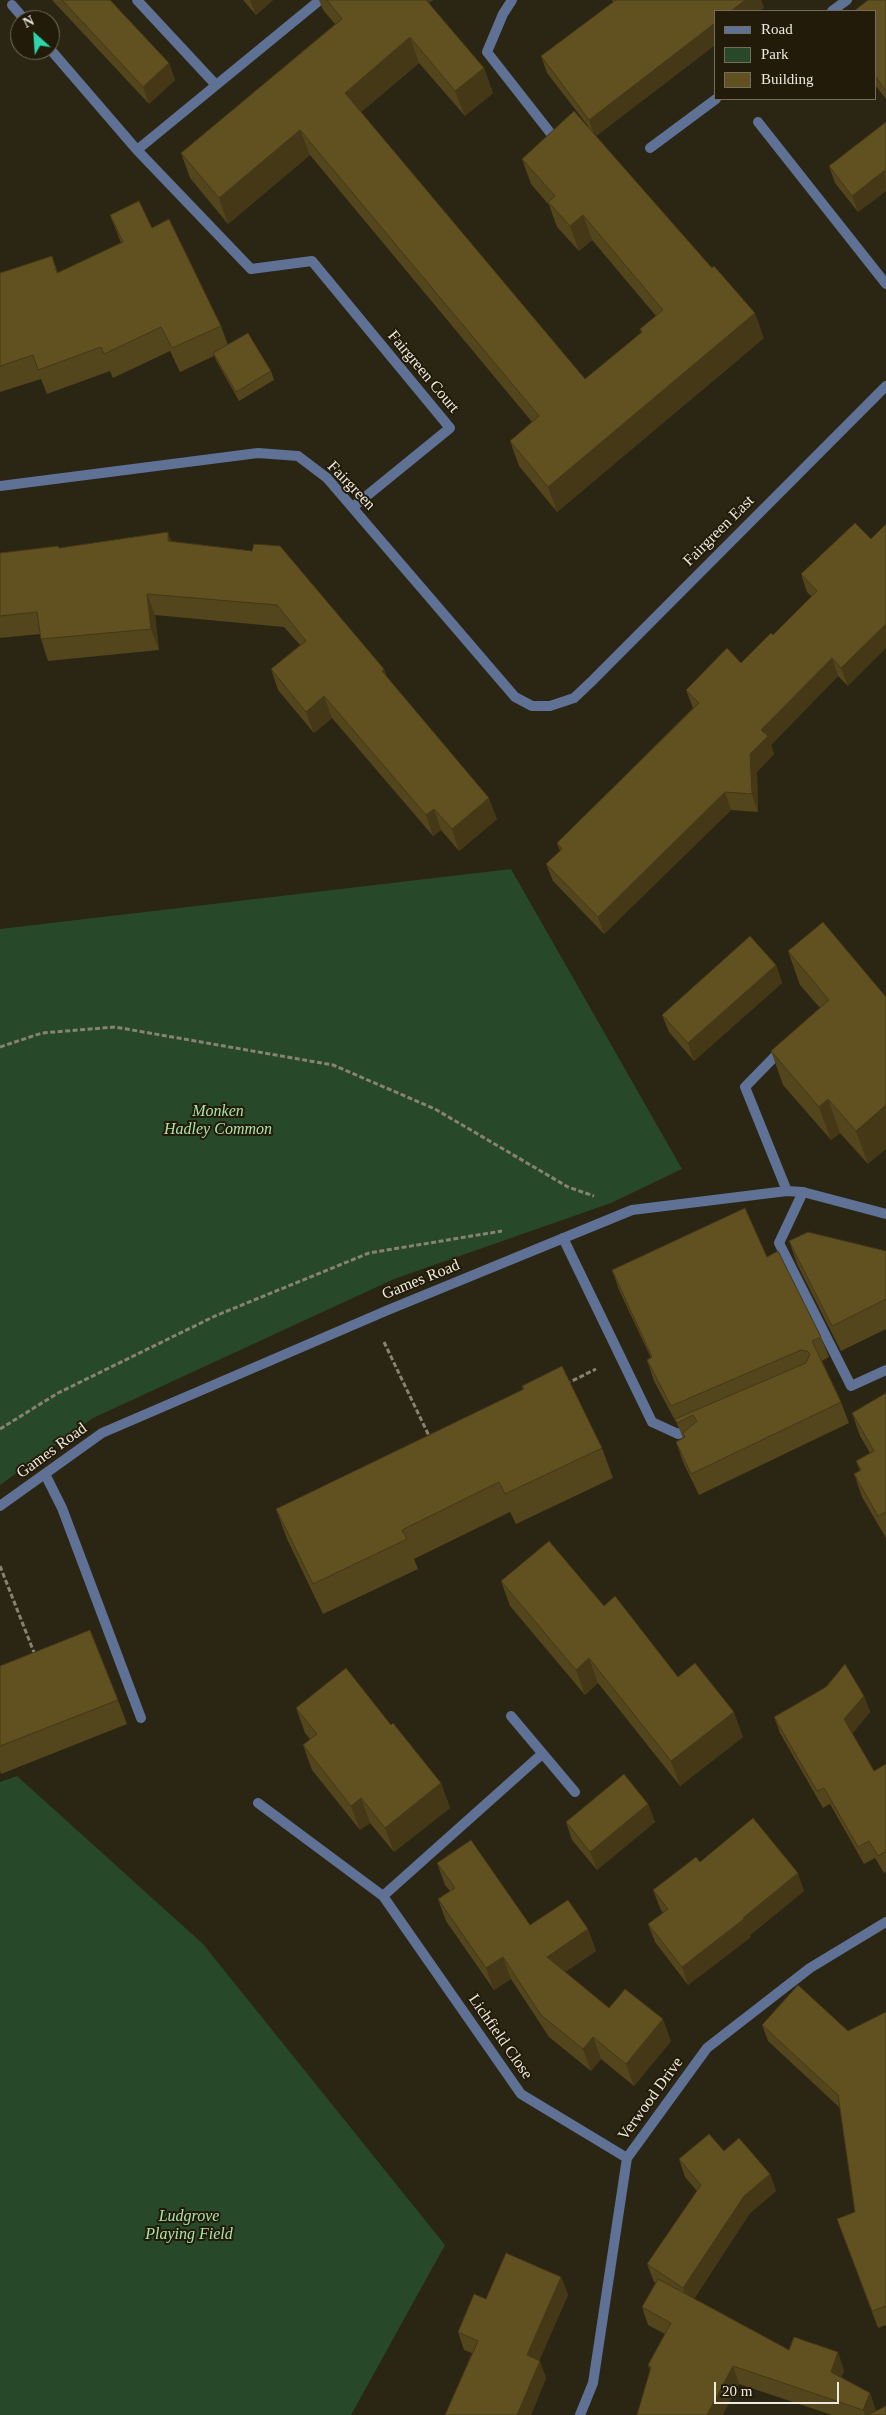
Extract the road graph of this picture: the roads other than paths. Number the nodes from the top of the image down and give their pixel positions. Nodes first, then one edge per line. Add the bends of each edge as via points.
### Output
1 (137, 0) edge
2 (320, 0) edge
3 (512, 0) edge
4 (847, 0) edge
5 (12, 5) dead end
6 (16, 10) edge
7 (833, 10) edge
8 (59, 60) edge
9 (216, 85) junction
10 (715, 100) edge
11 (758, 122) dead end
12 (552, 135) edge
13 (650, 148) dead end
14 (137, 150) junction
15 (886, 284) edge
16 (886, 386) edge
17 (0, 486) edge
18 (353, 507) junction
19 (574, 698) joint
20 (791, 1039) edge
21 (786, 1191) junction
22 (803, 1192) junction
23 (886, 1214) edge
24 (563, 1238) junction
25 (886, 1370) edge
26 (705, 1423) edge
27 (45, 1474) junction
28 (0, 1506) edge
29 (511, 1716) dead end
30 (140, 1718) dead end
31 (542, 1754) junction
32 (575, 1792) dead end
33 (258, 1803) dead end
34 (382, 1896) junction
35 (886, 1922) edge
36 (627, 2158) junction
37 (580, 2415) edge

1 - 9 street
2 - 9 street
3 - 12 street via 487,52
4 - 7 street
5 - 6 street
8 - 14 street
9 - 14 street
10 - 13 street
11 - 15 street
14 - 18 street, Fairgreen Court via 252,269 312,262 450,428
16 - 19 street, Fairgreen East
17 - 18 street, Fairgreen via 258,453 298,456 328,478
18 - 19 street, Fairgreen via 515,697 532,706 550,706
20 - 21 street via 745,1087
21 - 22 street, Games Road
21 - 24 street, Games Road via 632,1210
22 - 23 street, Games Road
22 - 25 street via 779,1243 852,1386
24 - 26 street via 652,1422 678,1434
24 - 27 street, Games Road via 102,1433
27 - 28 street, Games Road
27 - 30 street via 62,1508
29 - 31 street
31 - 32 street
31 - 34 street
33 - 34 street, Lichfield Close
34 - 36 street, Lichfield Close via 521,2094
35 - 36 street, Verwood Drive via 810,1968 707,2048
36 - 37 street, Verwood Drive via 593,2383

